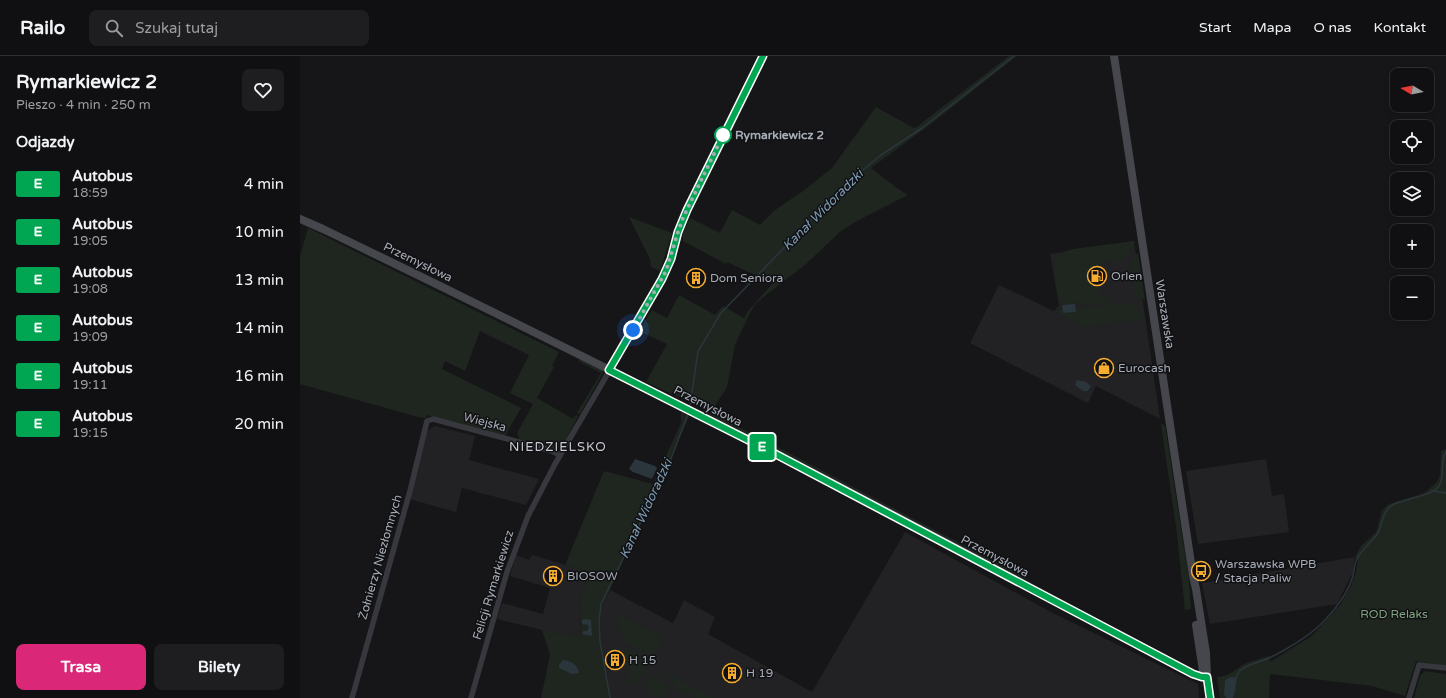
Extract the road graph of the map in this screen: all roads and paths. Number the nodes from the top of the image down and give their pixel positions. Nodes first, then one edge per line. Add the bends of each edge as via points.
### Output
1 (763, 56) edge
2 (1114, 56) edge
3 (300, 219) edge
4 (609, 370) junction
5 (427, 421) joint
6 (560, 455) junction
7 (1446, 668) edge
8 (1207, 677) junction
9 (352, 698) edge
10 (472, 698) edge
11 (1210, 698) edge
12 (1409, 698) edge

1 - 4 street, Felicji Rymarkiewicz via 687,210 662,279
2 - 8 street, Warszawska via 1206,653
3 - 4 street, Przemysłowa
4 - 6 street, Felicji Rymarkiewicz
4 - 8 street, Przemysłowa via 764,448 1193,674
5 - 6 street, Wiejska via 434,419
5 - 9 street, Żołnierzy Niezłomnych
6 - 10 street, Felicji Rymarkiewicz via 542,487 516,546
7 - 12 street via 1419,665
8 - 11 street, Warszawska

